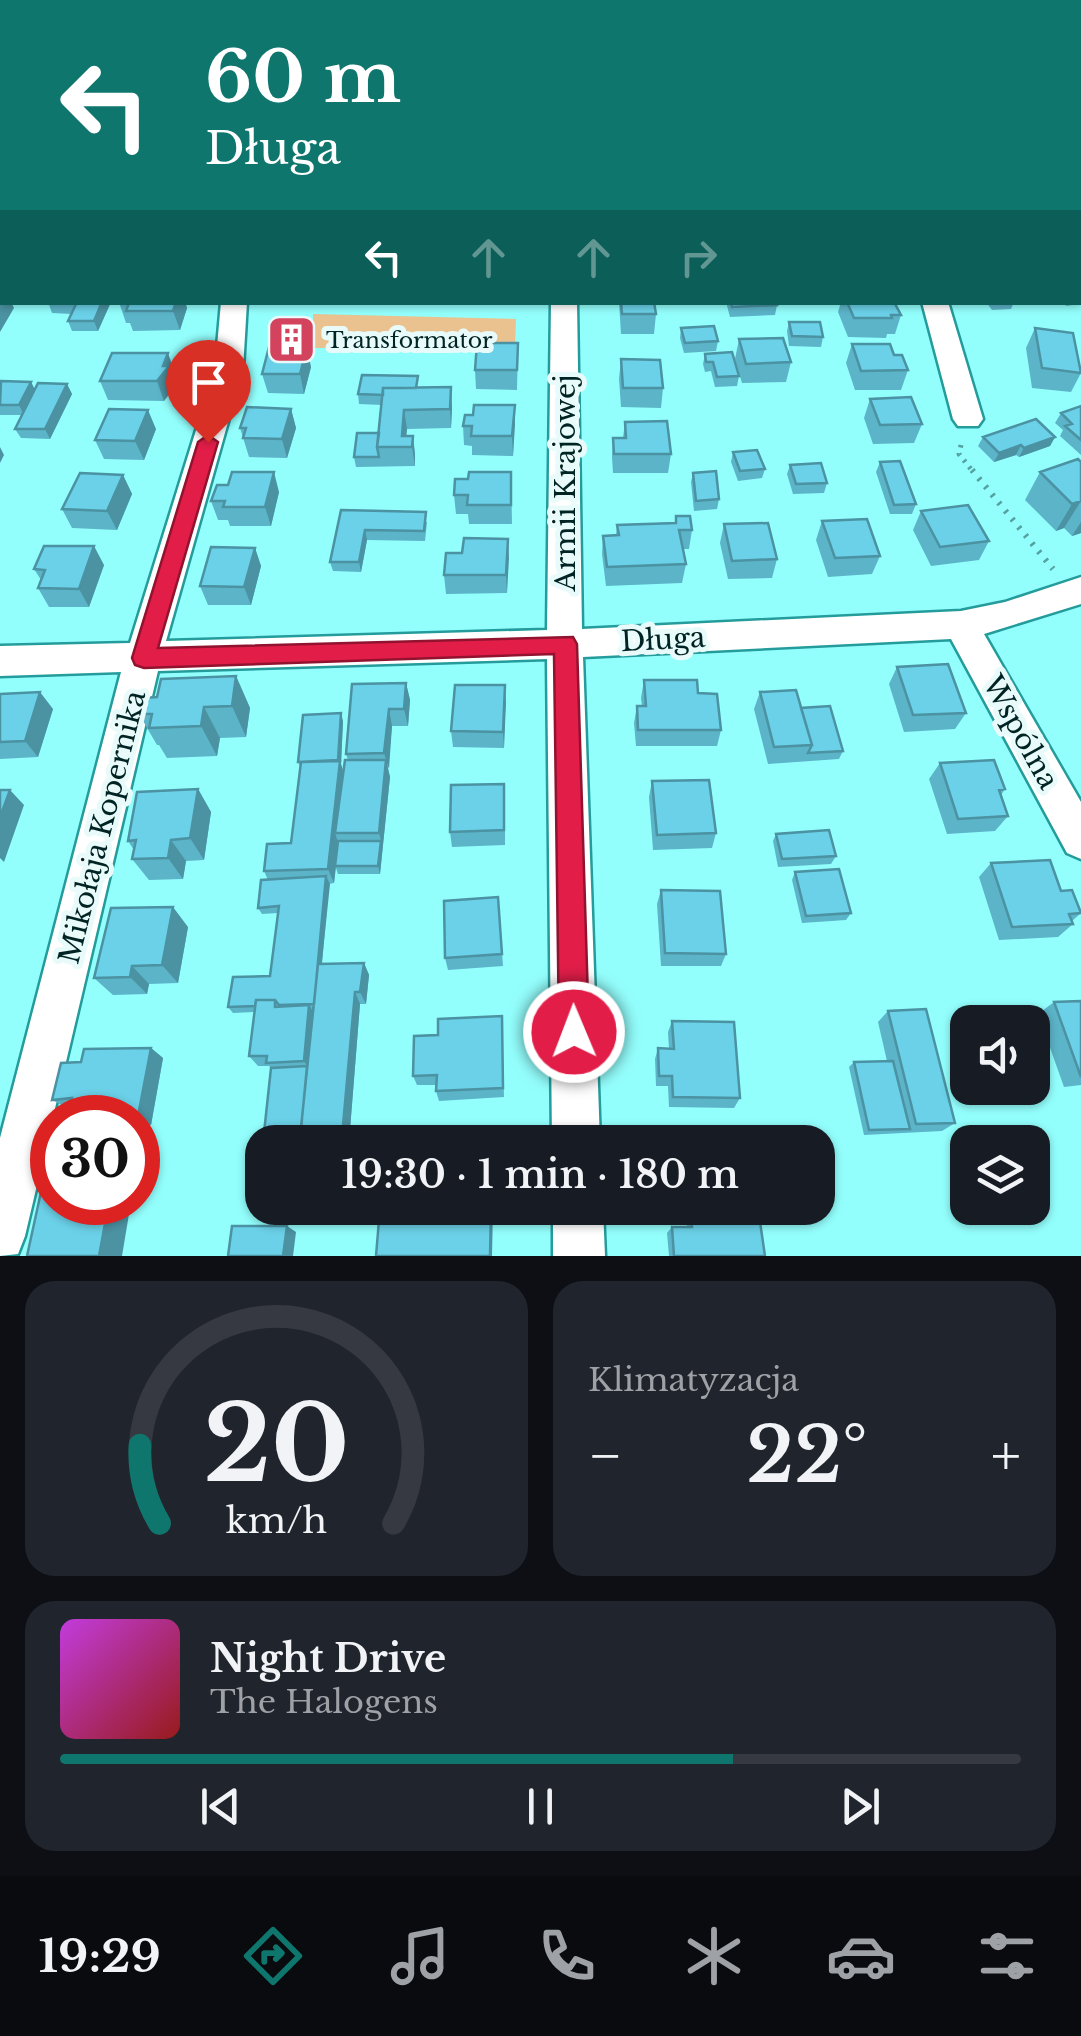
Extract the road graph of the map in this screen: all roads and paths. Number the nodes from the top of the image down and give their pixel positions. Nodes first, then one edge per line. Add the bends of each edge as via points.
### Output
1 (234, 305) edge
2 (564, 305) edge
3 (936, 305) edge
4 (968, 419) joint
5 (1063, 582) edge
6 (961, 625) junction
7 (565, 644) junction
8 (144, 658) junction
9 (0, 661) edge
10 (1081, 840) edge
11 (576, 1125) edge
12 (578, 1225) edge
13 (0, 1236) edge
14 (578, 1256) edge

1 - 8 street, Mikołaja Kopernika via 230,369
2 - 7 street, Armii Krajowej
3 - 4 street
4 - 5 path via 959,454
5 - 6 street, Długa via 1006,616
6 - 7 street, Długa
6 - 10 street, Wspólna
7 - 8 street, Długa
7 - 11 street, Armii Krajowej
8 - 9 street, Długa
8 - 13 street, Mikołaja Kopernika
12 - 14 street

